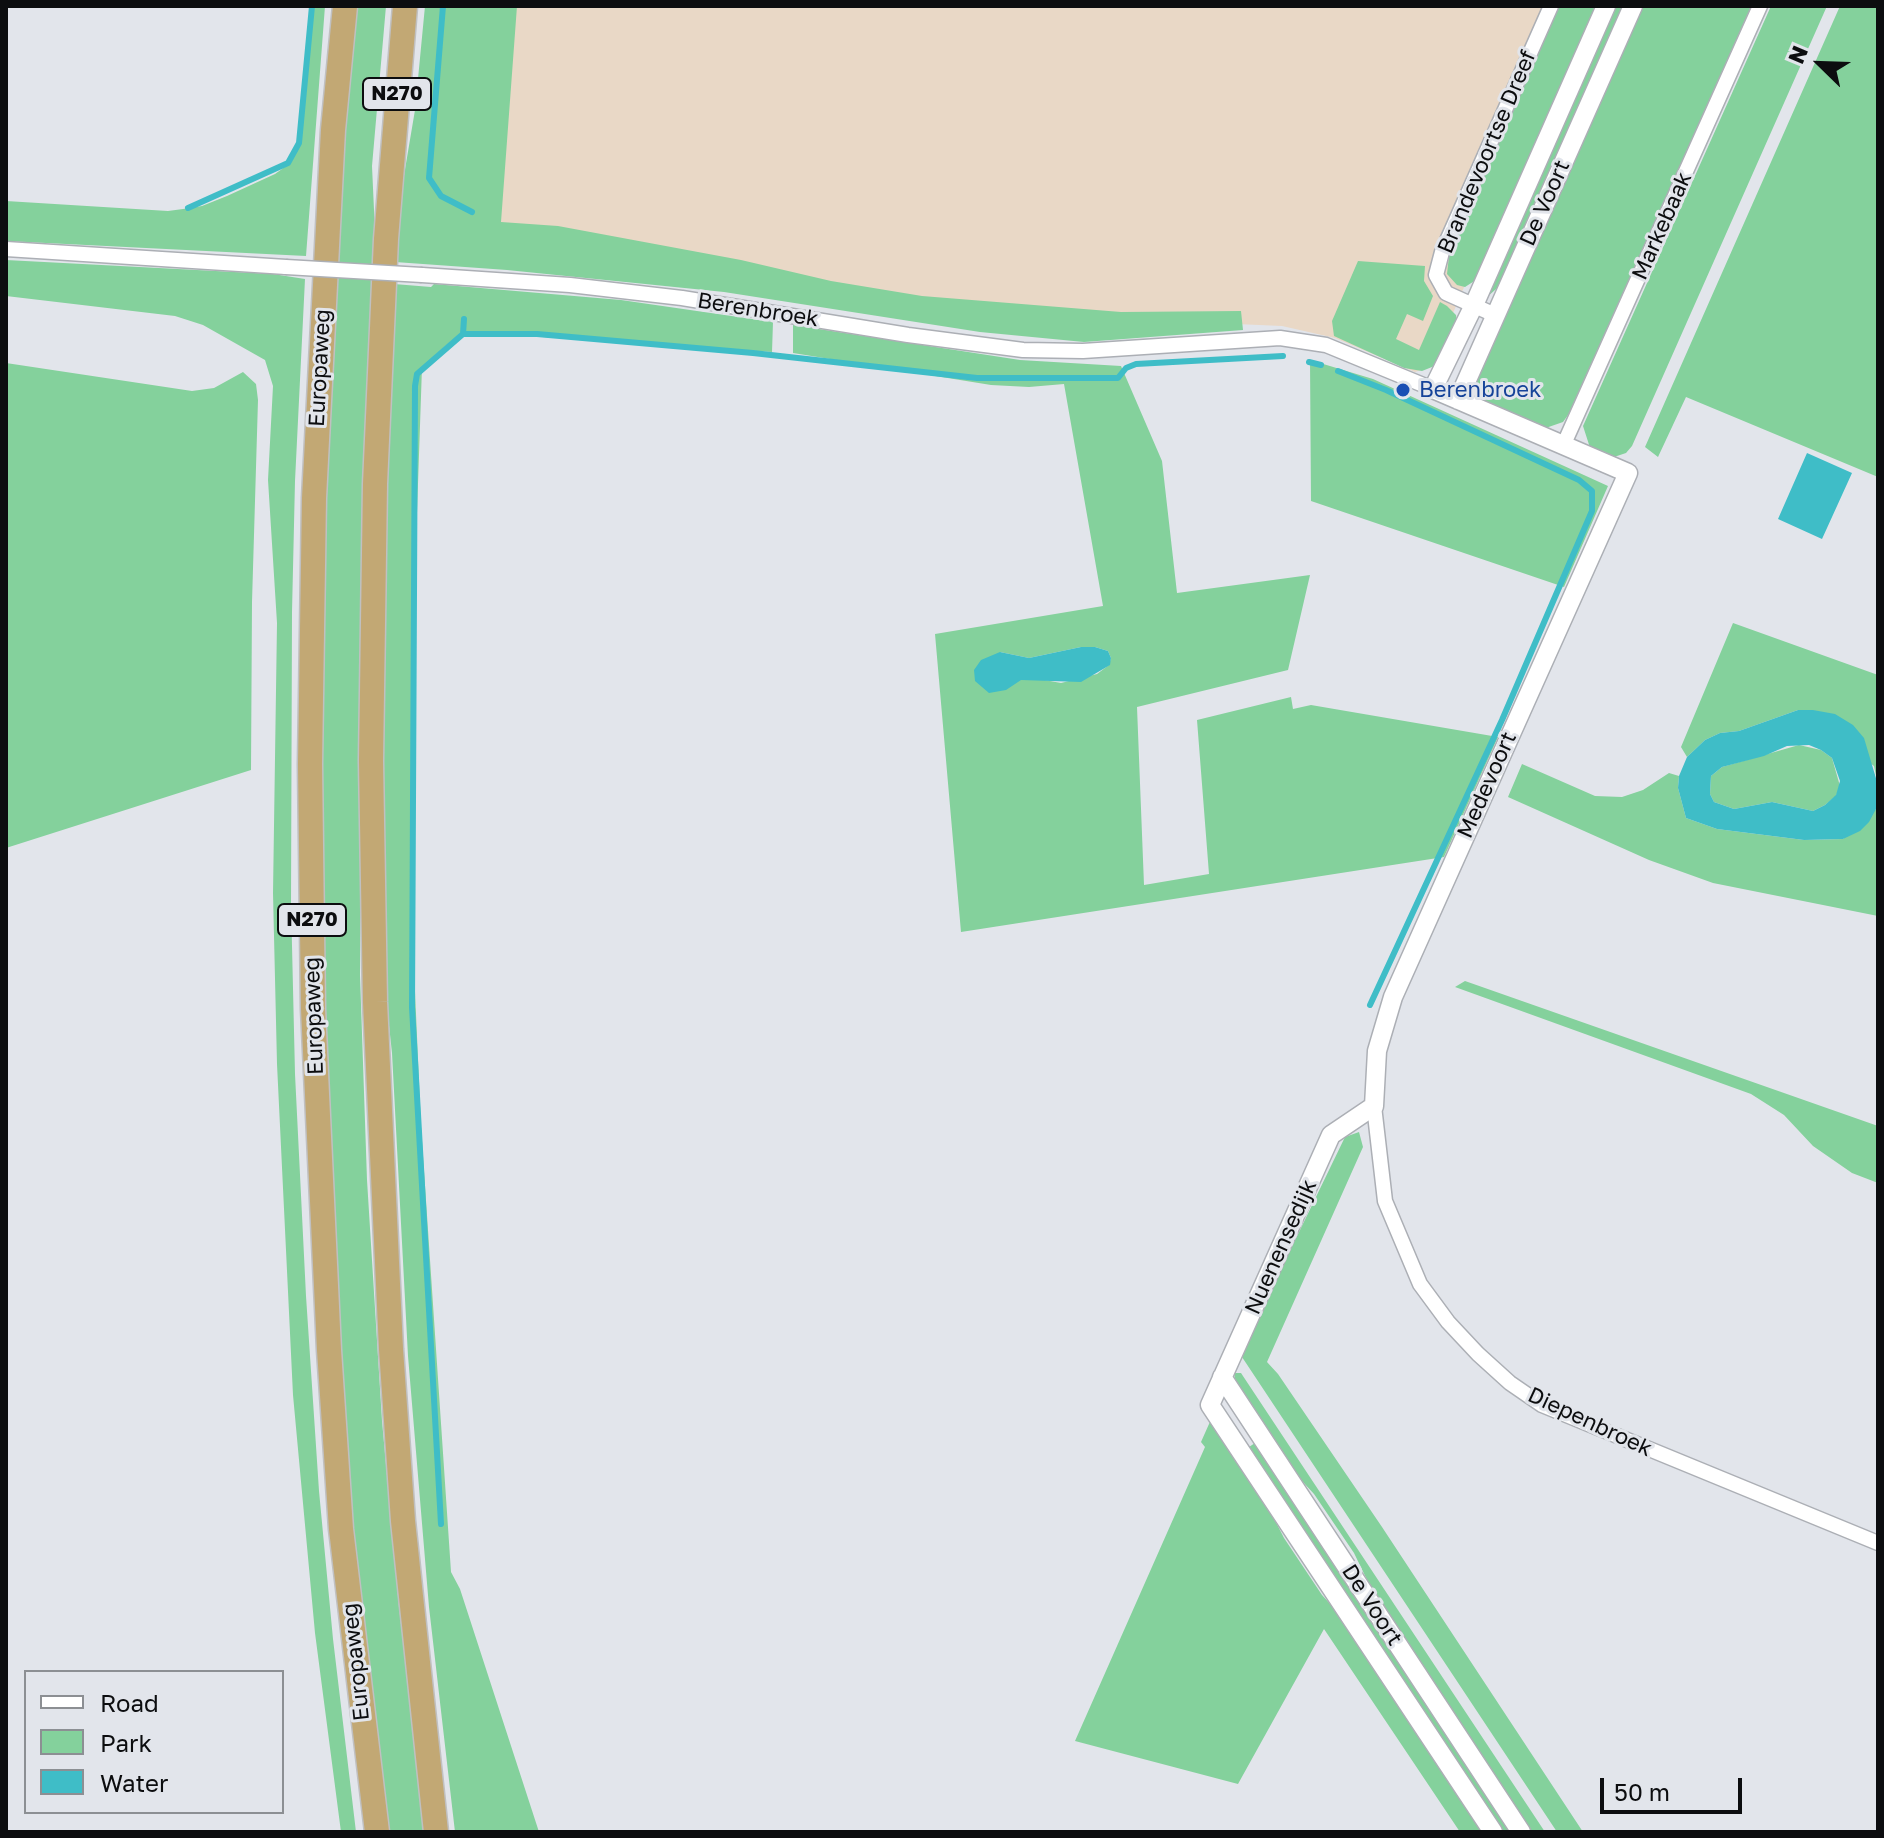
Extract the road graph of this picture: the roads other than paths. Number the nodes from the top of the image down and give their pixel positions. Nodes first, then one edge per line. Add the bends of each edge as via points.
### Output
1 (345, 6) edge
2 (405, 6) edge
3 (1551, 6) edge
4 (1606, 6) edge
5 (1633, 6) edge
6 (1760, 6) edge
7 (6, 249) edge
8 (1474, 305) junction
9 (1495, 315) junction
10 (1433, 389) junction
11 (1458, 400) junction
12 (1563, 446) junction
13 (1628, 473) joint
14 (1374, 1106) junction
15 (1222, 1377) junction
16 (1210, 1405) joint
17 (1878, 1543) edge
18 (377, 1832) edge
19 (436, 1832) edge
20 (1493, 1832) edge
21 (1521, 1832) edge

1 - 18 highway, Europaweg / N270 via 333,130 314,498 313,1009 341,1529
2 - 19 highway, N270 via 386,239 375,484 371,791 391,1349 403,1521
3 - 8 street, Brandevoortse Dreef via 1436,275 1446,293
4 - 8 street, De Voort
5 - 9 street, De Voort
6 - 12 street, Markebaak
7 - 10 street, Berenbroek, bridge via 570,285 1023,350 1280,338 1326,345
8 - 9 street, Brandevoortse Dreef
8 - 10 street, De Voort
9 - 11 street, De Voort
10 - 11 street, Berenbroek
11 - 12 street, Berenbroek
12 - 13 street, Berenbroek
13 - 14 street, Medevoort via 1393,997 1377,1051
14 - 15 street, Nuenensedijk via 1331,1135
14 - 17 street, Diepenbroek via 1385,1201 1420,1284 1448,1322 1510,1383 1542,1405
15 - 16 street, Nuenensedijk
15 - 21 street, De Voort
16 - 20 street, De Voort

